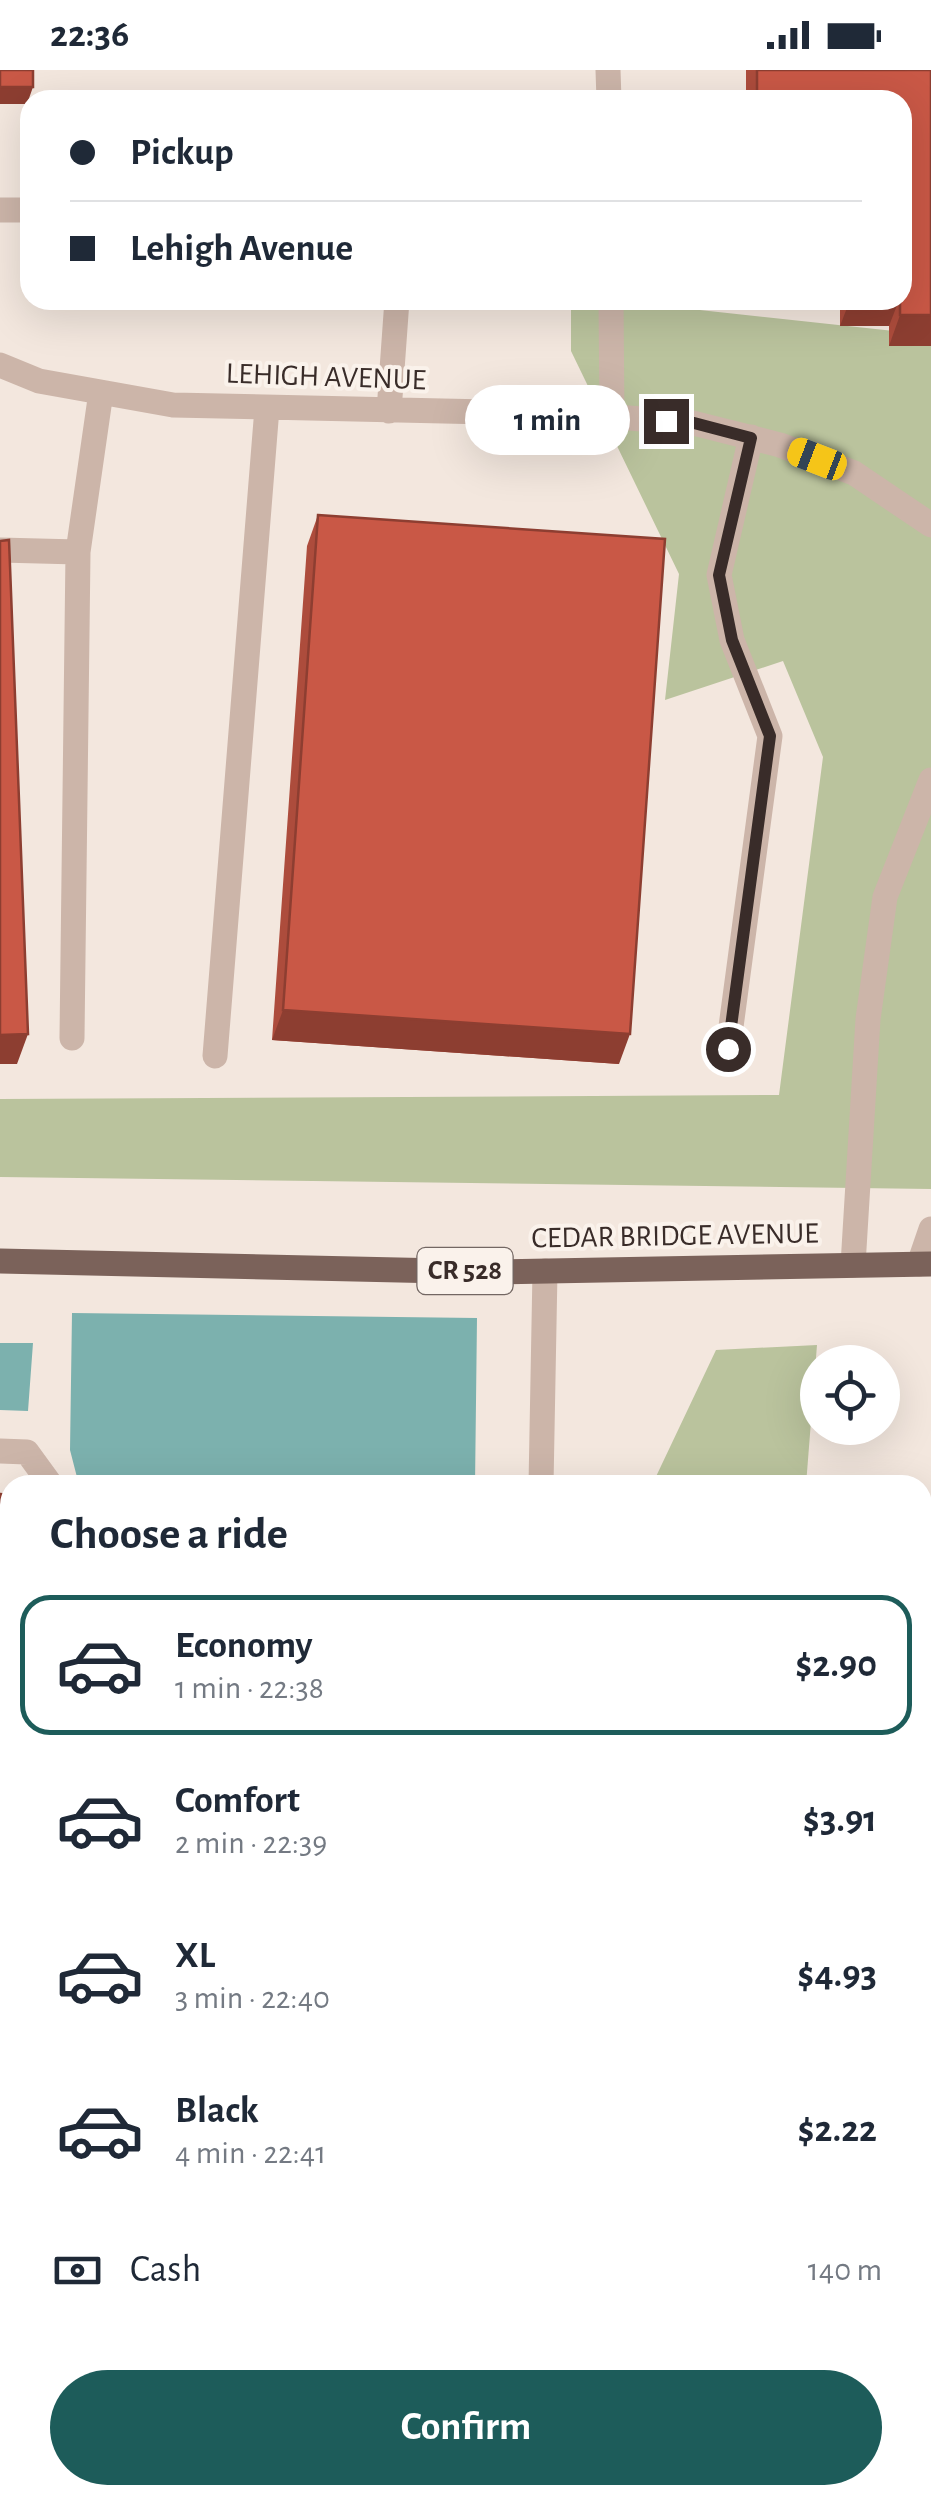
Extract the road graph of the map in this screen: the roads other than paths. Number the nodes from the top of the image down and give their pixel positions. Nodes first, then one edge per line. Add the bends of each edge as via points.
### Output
1 (396, 310) edge
2 (611, 310) edge
3 (0, 365) edge
4 (101, 392) junction
5 (267, 408) junction
6 (389, 411) junction
7 (612, 417) junction
8 (751, 438) junction
9 (929, 517) edge
10 (0, 550) edge
11 (78, 552) junction
12 (931, 780) edge
13 (72, 1038) dead end
14 (728, 1049) dead end
15 (215, 1056) dead end
16 (931, 1228) edge
17 (0, 1262) edge
18 (925, 1264) edge
19 (853, 1265) junction
20 (546, 1271) junction
21 (0, 1452) edge
22 (44, 1475) edge
23 (542, 1475) edge

1 - 6 street
2 - 7 street
3 - 4 street, LEHIGH AVENUE via 39,381
4 - 5 street, LEHIGH AVENUE via 173,405
4 - 11 street
5 - 6 street, LEHIGH AVENUE
5 - 15 street
6 - 7 street, LEHIGH AVENUE
7 - 8 street, LEHIGH AVENUE via 694,423
8 - 9 street, LEHIGH AVENUE via 854,473
8 - 14 street via 719,575 732,640 770,736
10 - 11 street
11 - 13 street
12 - 19 street via 885,897 868,1020
16 - 18 street
17 - 20 main road, CEDAR BRIDGE AVENUE / CR 528
18 - 19 main road, CEDAR BRIDGE AVENUE / CR 528
19 - 20 main road, CEDAR BRIDGE AVENUE / CR 528
20 - 23 street
21 - 22 street via 27,1452

